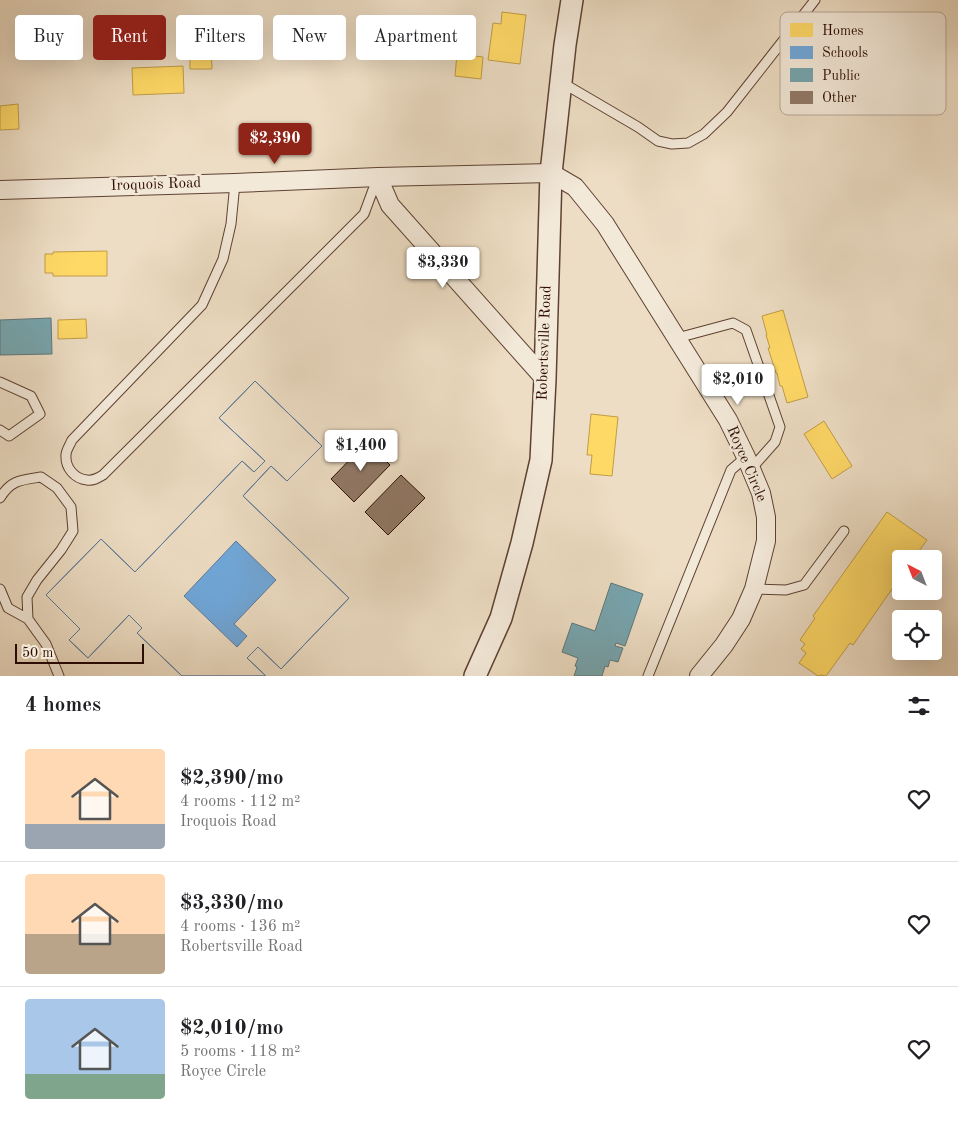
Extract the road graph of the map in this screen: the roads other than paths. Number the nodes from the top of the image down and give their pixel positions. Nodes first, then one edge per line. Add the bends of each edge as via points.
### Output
1 (572, 0) edge
2 (815, 0) edge
3 (806, 12) edge
4 (780, 45) edge
5 (561, 82) junction
6 (551, 173) junction
7 (378, 177) junction
8 (235, 183) junction
9 (0, 190) edge
10 (677, 338) junction
11 (545, 379) junction
12 (0, 382) edge
13 (0, 430) edge
14 (749, 463) junction
15 (0, 498) edge
16 (844, 531) dead end
17 (0, 589) edge
18 (754, 589) junction
19 (28, 619) junction
20 (59, 676) edge
21 (475, 676) edge
22 (648, 676) edge
23 (699, 676) edge

1 - 5 street, Robertsville Road
2 - 3 lane
4 - 5 lane via 727,112 704,134 688,143 658,141
5 - 6 street, Robertsville Road
6 - 7 street, Iroquois Road
6 - 10 street, Royce Circle via 576,187 605,224
6 - 11 street, Robertsville Road
7 - 8 street, Iroquois Road
7 - 8 lane via 364,214 103,476 86,480 72,474 66,464 65,453 72,440 202,305 223,259
7 - 11 street via 390,205
8 - 9 street, Iroquois Road
10 - 14 street, Royce Circle via 728,420
10 - 14 lane via 733,323 746,330 780,427 775,442
11 - 21 street, Robertsville Road via 540,460 522,543 501,618
12 - 13 lane via 31,396 40,414 9,436
14 - 18 street, Royce Circle via 766,517 766,541
14 - 22 lane via 731,470
15 - 19 lane via 6,488 22,480 41,477 57,488 71,507 73,531 27,597
16 - 18 lane via 804,585 786,590
17 - 19 lane via 8,608
18 - 23 street, Royce Circle via 741,619
19 - 20 lane via 46,644

